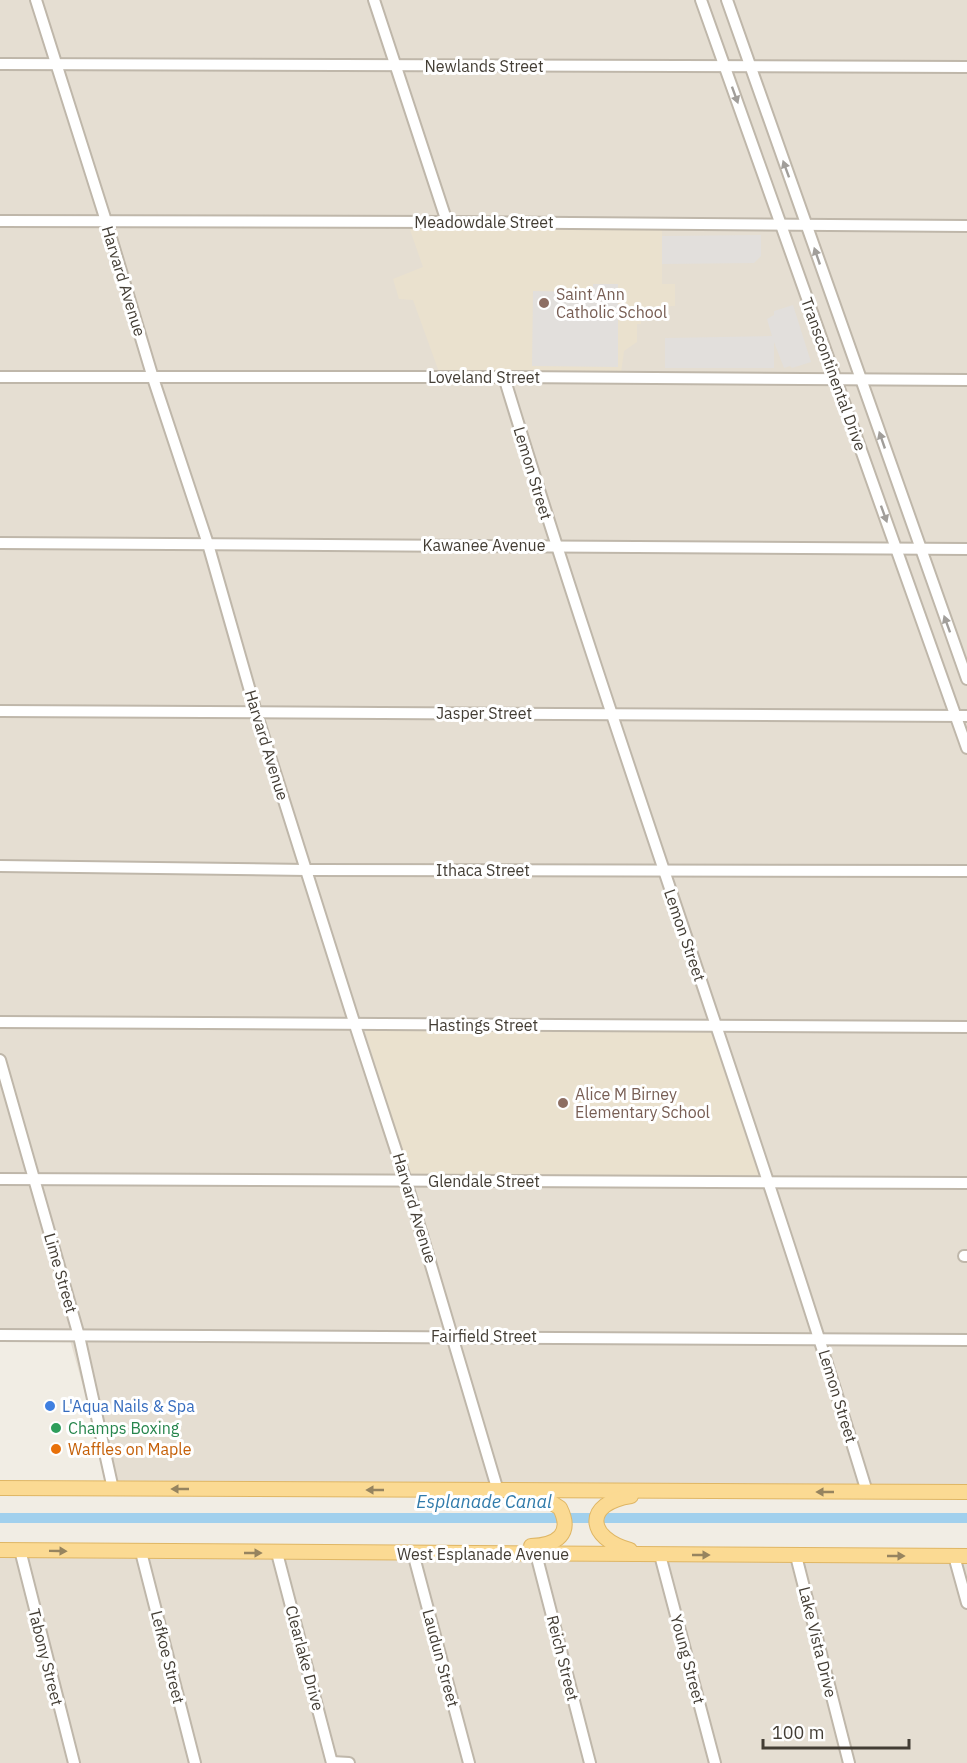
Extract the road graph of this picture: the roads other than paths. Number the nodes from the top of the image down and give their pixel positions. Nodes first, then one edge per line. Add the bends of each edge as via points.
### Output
1 (36, 0) edge
2 (374, 0) edge
3 (701, 0) edge
4 (727, 0) edge
5 (0, 64) edge
6 (57, 65) junction
7 (397, 66) junction
8 (724, 66) junction
9 (749, 66) junction
10 (967, 67) edge
11 (0, 221) edge
12 (106, 221) junction
13 (447, 222) junction
14 (781, 224) junction
15 (806, 224) junction
16 (967, 226) edge
17 (0, 377) edge
18 (504, 377) junction
19 (153, 378) junction
20 (836, 380) junction
21 (967, 380) edge
22 (861, 381) junction
23 (0, 543) edge
24 (208, 544) junction
25 (555, 546) junction
26 (897, 548) junction
27 (920, 549) junction
28 (967, 549) edge
29 (967, 679) edge
30 (0, 711) edge
31 (256, 712) junction
32 (612, 714) junction
33 (961, 716) edge
34 (967, 748) edge
35 (0, 866) edge
36 (663, 869) junction
37 (307, 870) junction
38 (967, 871) edge
39 (0, 1022) edge
40 (355, 1024) junction
41 (716, 1027) junction
42 (967, 1027) edge
43 (0, 1060) edge
44 (0, 1179) edge
45 (35, 1179) junction
46 (406, 1180) junction
47 (769, 1182) junction
48 (967, 1182) edge
49 (0, 1335) edge
50 (79, 1336) junction
51 (454, 1336) junction
52 (820, 1339) junction
53 (967, 1340) edge
54 (0, 1488) edge
55 (113, 1489) junction
56 (498, 1491) junction
57 (514, 1491) junction
58 (662, 1491) junction
59 (867, 1492) junction
60 (967, 1492) edge
61 (0, 1550) edge
62 (20, 1550) junction
63 (141, 1552) junction
64 (277, 1553) junction
65 (413, 1553) junction
66 (446, 1553) junction
67 (536, 1554) junction
68 (644, 1554) junction
69 (660, 1555) junction
70 (796, 1556) junction
71 (960, 1556) edge
72 (967, 1603) edge
73 (332, 1762) edge
74 (74, 1763) edge
75 (195, 1763) edge
76 (349, 1763) edge
77 (469, 1763) edge
78 (590, 1763) edge
79 (715, 1763) edge
80 (849, 1763) edge

1 - 6 street, Harvard Avenue
2 - 7 street
3 - 8 street, Transcontinental Drive
4 - 9 street, Transcontinental Drive
5 - 6 street, Newlands Street
6 - 7 street, Newlands Street
6 - 12 street, Harvard Avenue
7 - 8 street, Newlands Street
7 - 13 street
8 - 9 street, Newlands Street
8 -> 14 street, Transcontinental Drive
9 - 10 street, Newlands Street
15 -> 9 street, Transcontinental Drive
11 - 12 street, Meadowdale Street
12 - 13 street, Meadowdale Street
12 - 19 street, Harvard Avenue
13 - 14 street, Meadowdale Street
14 - 15 street, Meadowdale Street
14 - 20 street, Transcontinental Drive
15 - 16 street, Meadowdale Street
22 -> 15 street, Transcontinental Drive
17 - 19 street, Loveland Street
18 - 19 street, Loveland Street
18 - 20 street, Loveland Street
18 - 25 street, Lemon Street
19 - 24 street, Harvard Avenue
20 - 22 street, Loveland Street
20 -> 26 street, Transcontinental Drive
21 - 22 street, Loveland Street
27 -> 22 street, Transcontinental Drive
23 - 24 street, Kawanee Avenue
24 - 25 street, Kawanee Avenue
24 - 31 street, Harvard Avenue
25 - 26 street, Kawanee Avenue
25 - 32 street, Lemon Street
26 - 27 street, Kawanee Avenue
26 - 33 street, Transcontinental Drive
27 - 28 street, Kawanee Avenue
29 -> 27 street, Transcontinental Drive
30 - 31 street, Jasper Street
31 - 32 street, Jasper Street
31 - 37 street, Harvard Avenue
32 - 33 street, Jasper Street
32 - 36 street, Lemon Street
33 - 34 street, Transcontinental Drive
35 - 37 street, Ithaca Street
36 - 37 street, Ithaca Street
36 - 38 street, Ithaca Street
36 - 41 street, Lemon Street
37 - 40 street, Harvard Avenue
39 - 40 street, Hastings Street
40 - 41 street, Hastings Street
40 - 46 street, Harvard Avenue
41 - 42 street, Hastings Street
41 - 47 street, Lemon Street
43 - 45 street, Lime Street
44 - 45 street, Glendale Street
45 - 46 street, Glendale Street
45 - 50 street, Lime Street
46 - 47 street, Glendale Street
46 - 51 street, Harvard Avenue
47 - 48 street, Glendale Street
47 - 52 street, Lemon Street
49 - 50 street, Fairfield Street
50 - 51 street, Fairfield Street
50 - 55 street, Lime Street
51 - 52 street, Fairfield Street
51 - 56 street, Harvard Avenue
52 - 53 street, Fairfield Street
52 - 59 street, Lemon Street
54 - 55 main road
56 -> 55 main road
56 - 57 main road
57 - 58 main road
57 - 66 main road via 560,1508 565,1520 562,1535 545,1546 470,1546
59 -> 58 main road
58 - 68 main road via 616,1498 600,1513 598,1530 604,1538 618,1547
59 - 60 main road
61 - 62 main road, West Esplanade Avenue
62 -> 63 main road, West Esplanade Avenue
62 - 74 street, Tabony Street
63 -> 64 main road, West Esplanade Avenue
63 - 75 street, Lefkoe Street
64 - 65 main road, West Esplanade Avenue
64 - 73 street, Clearlake Drive
65 - 66 main road, West Esplanade Avenue
65 - 77 street, Laudun Street
66 - 67 main road, West Esplanade Avenue
67 - 68 main road, West Esplanade Avenue
67 - 78 street, Reich Street
68 - 69 main road, West Esplanade Avenue
69 -> 70 main road, West Esplanade Avenue
69 - 79 street, Young Street
70 -> 71 main road, West Esplanade Avenue
70 - 80 street, Lake Vista Drive
71 - 72 street
73 - 76 street

